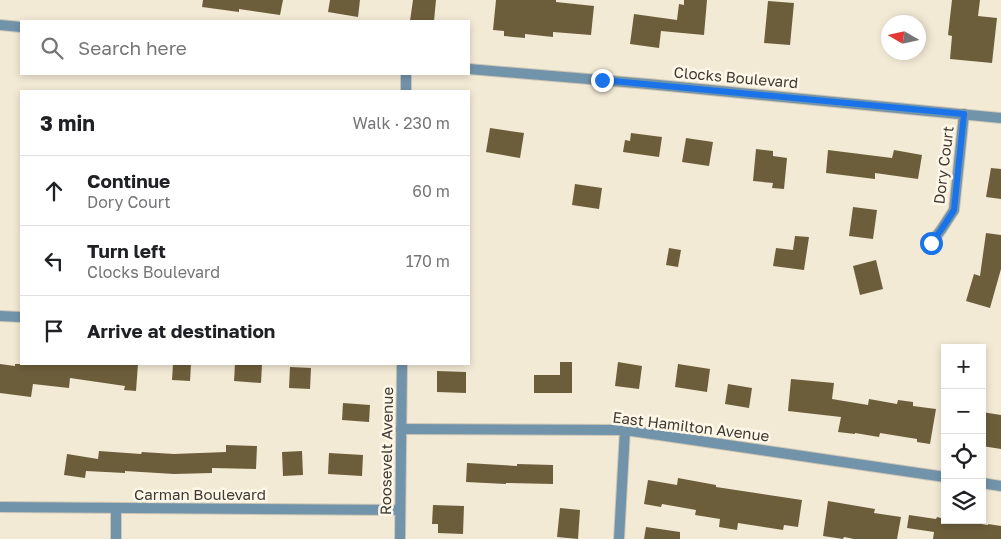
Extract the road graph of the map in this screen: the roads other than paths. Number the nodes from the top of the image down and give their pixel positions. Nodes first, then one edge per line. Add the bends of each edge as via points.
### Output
1 (0, 25) edge
2 (20, 27) edge
3 (470, 69) edge
4 (406, 75) edge
5 (406, 90) edge
6 (964, 114) junction
7 (1001, 118) edge
8 (931, 243) dead end
9 (0, 316) edge
10 (20, 317) edge
11 (402, 365) edge
12 (402, 429) junction
13 (625, 430) junction
14 (941, 477) edge
15 (986, 484) edge
16 (1001, 486) edge
17 (0, 507) edge
18 (116, 508) junction
19 (400, 510) junction
20 (116, 539) edge
21 (400, 539) edge
22 (619, 539) edge

1 - 2 street
3 - 6 street, Clocks Boulevard
4 - 5 street
6 - 7 street, Clocks Boulevard
6 - 8 street, Dory Court via 954,210
9 - 10 street
11 - 12 street, Roosevelt Avenue
12 - 13 street, East Hamilton Avenue
12 - 19 street, Roosevelt Avenue
13 - 14 street, East Hamilton Avenue
13 - 22 street
15 - 16 street
17 - 18 street, Carman Boulevard
18 - 19 street, Carman Boulevard
18 - 20 street
19 - 21 street, Roosevelt Avenue

